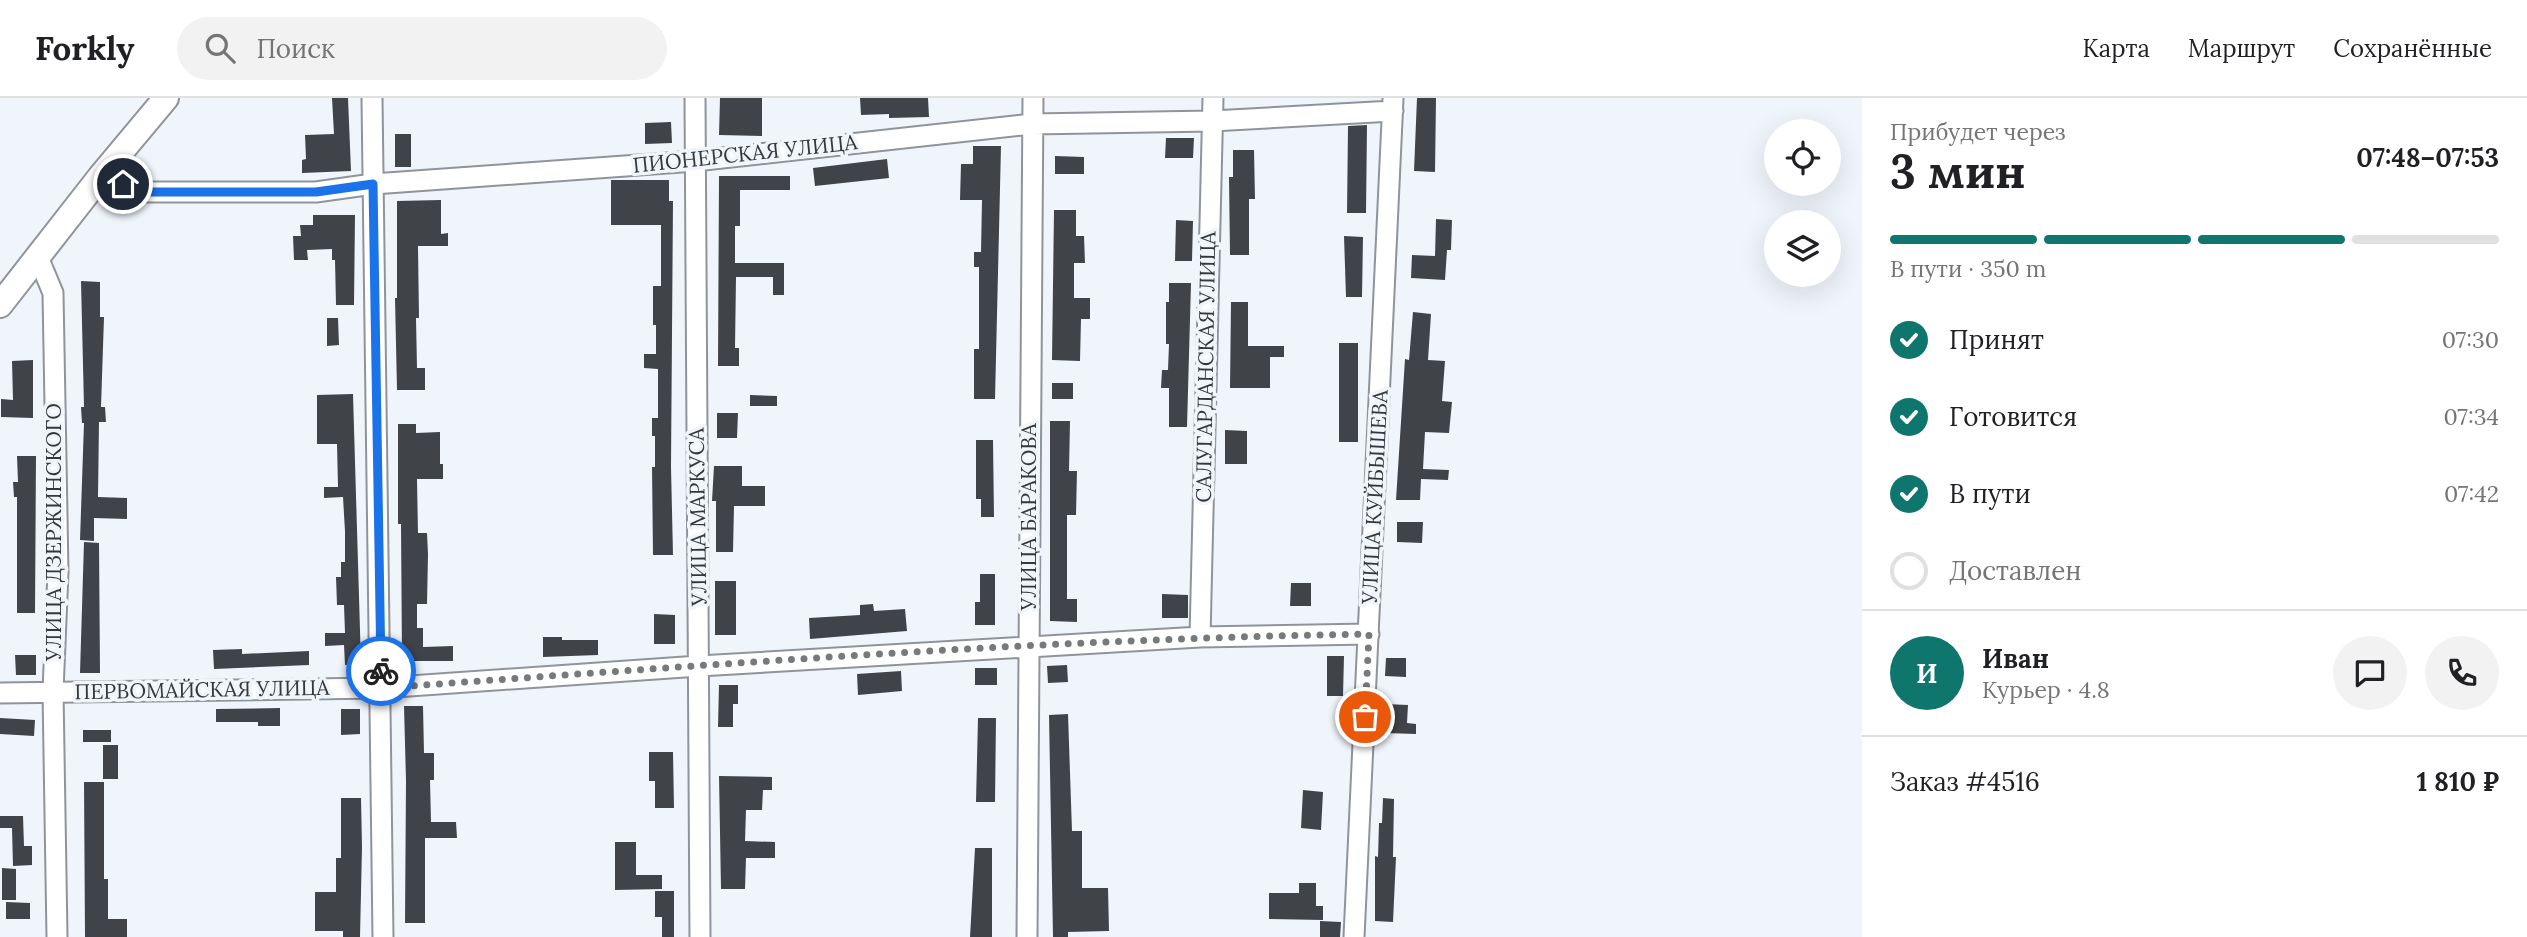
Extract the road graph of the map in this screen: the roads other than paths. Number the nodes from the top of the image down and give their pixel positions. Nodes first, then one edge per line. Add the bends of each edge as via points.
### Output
1 (166, 98) edge
2 (372, 98) edge
3 (695, 98) edge
4 (1033, 98) edge
5 (1213, 98) edge
6 (1393, 104) edge
7 (1212, 121) junction
8 (1032, 124) junction
9 (695, 161) junction
10 (100, 177) junction
11 (373, 184) junction
12 (38, 257) junction
13 (0, 305) edge
14 (1369, 634) junction
15 (1199, 637) junction
16 (1028, 647) junction
17 (699, 666) junction
18 (381, 688) junction
19 (53, 691) junction
20 (0, 693) edge
21 (57, 937) edge
22 (383, 937) edge
23 (700, 937) edge
24 (1027, 937) edge
25 (1354, 937) edge

1 - 10 main road
2 - 11 street
3 - 9 street, УЛИЦА МАРКУСА
4 - 8 street, УЛИЦА БАРАКОВА
5 - 7 street, САЛУГАРДАНСКАЯ УЛИЦА
6 - 7 street, ПИОНЕРСКАЯ УЛИЦА
6 - 14 street, УЛИЦА КУЙБЫШЕВА
7 - 8 street, ПИОНЕРСКАЯ УЛИЦА
7 - 15 street, САЛУГАРДАНСКАЯ УЛИЦА
8 - 9 street, ПИОНЕРСКАЯ УЛИЦА
8 - 16 street, УЛИЦА БАРАКОВА
9 - 11 street, ПИОНЕРСКАЯ УЛИЦА
9 - 17 street, УЛИЦА МАРКУСА
10 - 11 street, ПИОНЕРСКАЯ УЛИЦА via 145,192 316,192
10 - 12 main road
11 - 18 street
12 - 13 main road
12 - 19 street, УЛИЦА ДЗЕРЖИНСКОГО via 53,292 58,572
14 - 15 street, ПЕРВОМАЙСКАЯ УЛИЦА
14 - 25 street, УЛИЦА КУЙБЫШЕВА
15 - 16 street, ПЕРВОМАЙСКАЯ УЛИЦА
16 - 17 street, ПЕРВОМАЙСКАЯ УЛИЦА
16 - 24 street, УЛИЦА БАРАКОВА
17 - 18 street, ПЕРВОМАЙСКАЯ УЛИЦА
17 - 23 street, УЛИЦА МАРКУСА
18 - 19 street, ПЕРВОМАЙСКАЯ УЛИЦА
18 - 22 street
19 - 20 street, ПЕРВОМАЙСКАЯ УЛИЦА
19 - 21 street, УЛИЦА ДЗЕРЖИНСКОГО

